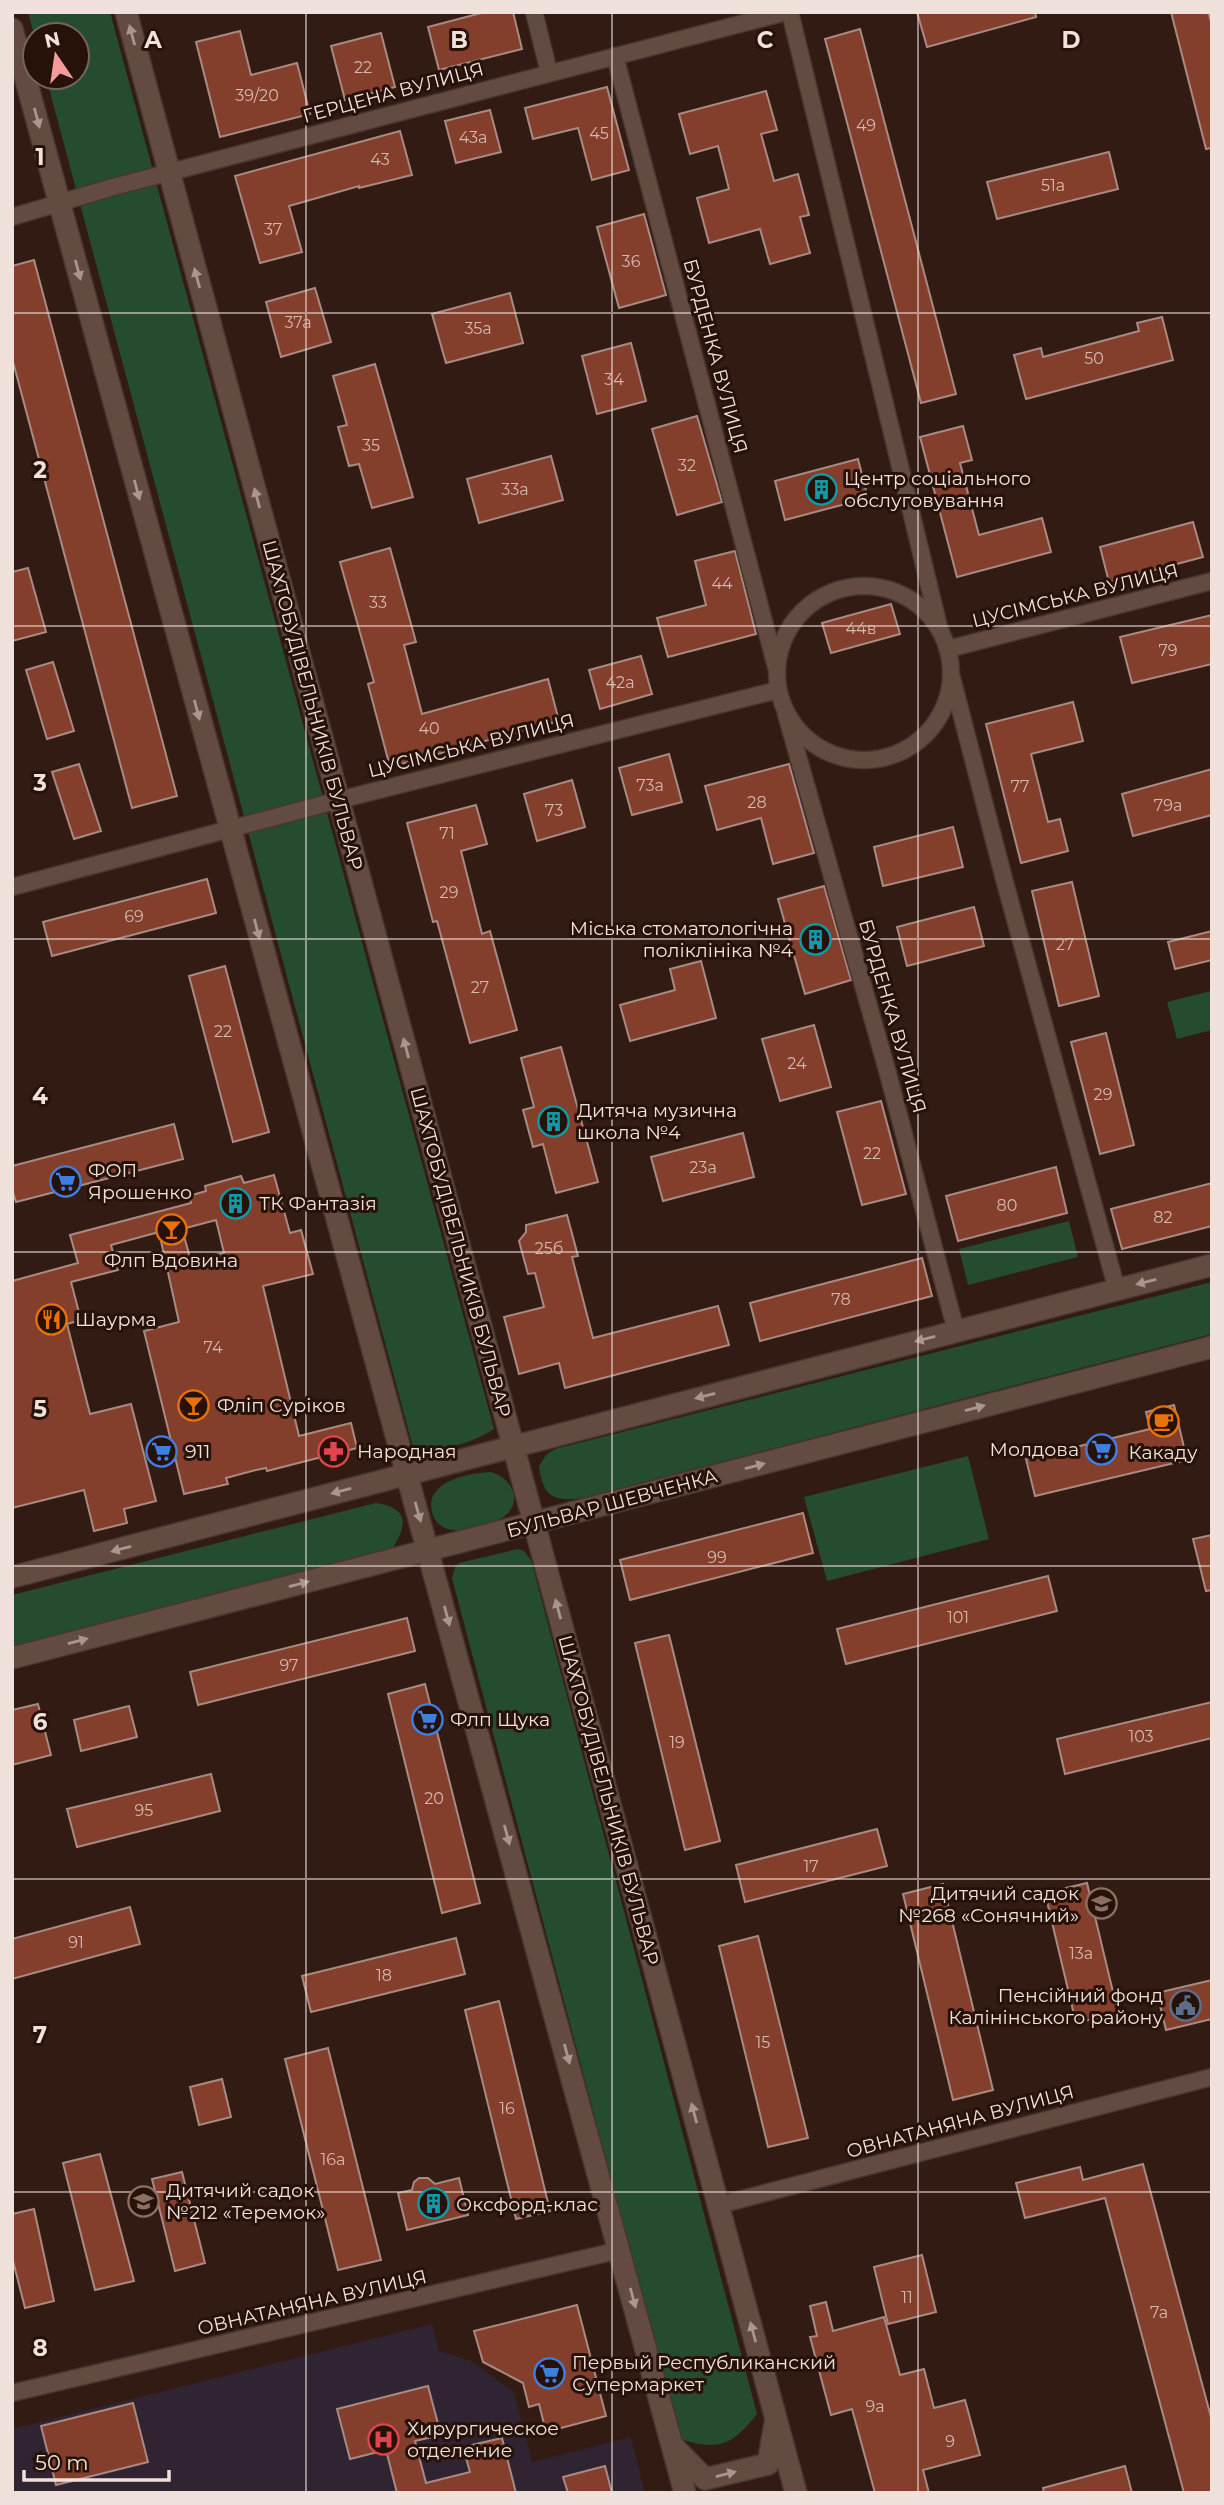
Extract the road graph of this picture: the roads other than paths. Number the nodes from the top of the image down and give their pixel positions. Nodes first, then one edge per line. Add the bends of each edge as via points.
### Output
1 (125, 12) edge
2 (534, 12) edge
3 (788, 12) edge
4 (12, 29) edge
5 (615, 56) junction
6 (550, 72) junction
7 (168, 173) junction
8 (60, 204) junction
9 (12, 217) edge
10 (1212, 581) edge
11 (939, 627) junction
12 (948, 649) junction
13 (776, 667) junction
14 (952, 678) junction
15 (778, 690) junction
16 (786, 714) junction
17 (339, 800) junction
18 (229, 829) junction
19 (12, 887) edge
20 (1212, 1265) edge
21 (1117, 1290) junction
22 (956, 1331) junction
23 (1212, 1347) edge
24 (513, 1446) junction
25 (407, 1474) junction
26 (535, 1523) junction
27 (428, 1550) junction
28 (12, 1577) edge
29 (12, 1658) edge
30 (1212, 2077) edge
31 (719, 2205) junction
32 (621, 2250) junction
33 (12, 2393) edge
34 (776, 2418) junction
35 (673, 2445) junction
36 (685, 2493) edge
37 (796, 2493) edge

7 -> 1 main road, ШАХТОБУДІВЕЛЬНИКІВ БУЛЬВАР
2 - 6 street
3 - 5 street, ГЕРЦЕНА ВУЛИЦЯ
3 - 11 street
4 -> 8 main road
5 - 6 street, ГЕРЦЕНА ВУЛИЦЯ
5 - 13 street, БУРДЕНКА ВУЛИЦЯ
6 - 7 street, ГЕРЦЕНА ВУЛИЦЯ
7 - 8 street, ГЕРЦЕНА ВУЛИЦЯ
17 -> 7 main road, ШАХТОБУДІВЕЛЬНИКІВ БУЛЬВАР
8 - 9 street, ГЕРЦЕНА ВУЛИЦЯ
8 -> 18 main road
10 - 12 street, ЦУСІМСЬКА ВУЛИЦЯ
11 - 12 street
11 - 13 street via 921,606 894,590 845,587 825,594 796,616 783,637
12 - 14 street
13 - 15 street
14 - 16 street via 939,718 919,741 879,759 860,761 830,754 811,744
14 - 21 street
15 - 16 street
15 - 17 street, ЦУСІМСЬКА ВУЛИЦЯ
16 - 22 street, БУРДЕНКА ВУЛИЦЯ
17 - 18 street, ЦУСІМСЬКА ВУЛИЦЯ
24 -> 17 main road, ШАХТОБУДІВЕЛЬНИКІВ БУЛЬВАР
18 - 19 street, ЦУСІМСЬКА ВУЛИЦЯ
18 -> 25 main road
20 -> 21 main road
21 - 22 main road
22 -> 24 main road
26 -> 23 main road, БУЛЬВАР ШЕВЧЕНКА
24 - 25 main road
24 - 26 main road, ШАХТОБУДІВЕЛЬНИКІВ БУЛЬВАР
25 -> 27 main road
25 -> 28 main road
26 - 27 main road, БУЛЬВАР ШЕВЧЕНКА
31 -> 26 main road, ШАХТОБУДІВЕЛЬНИКІВ БУЛЬВАР
29 -> 27 main road, БУЛЬВАР ШЕВЧЕНКА
27 -> 32 main road
30 - 31 street, ОВНАТАНЯНА ВУЛИЦЯ
34 -> 31 main road, ШАХТОБУДІВЕЛЬНИКІВ БУЛЬВАР
32 - 33 street, ОВНАТАНЯНА ВУЛИЦЯ
32 -> 35 main road
35 -> 34 main road via 705,2479 768,2464
34 - 37 main road, ШАХТОБУДІВЕЛЬНИКІВ БУЛЬВАР
35 - 36 main road

